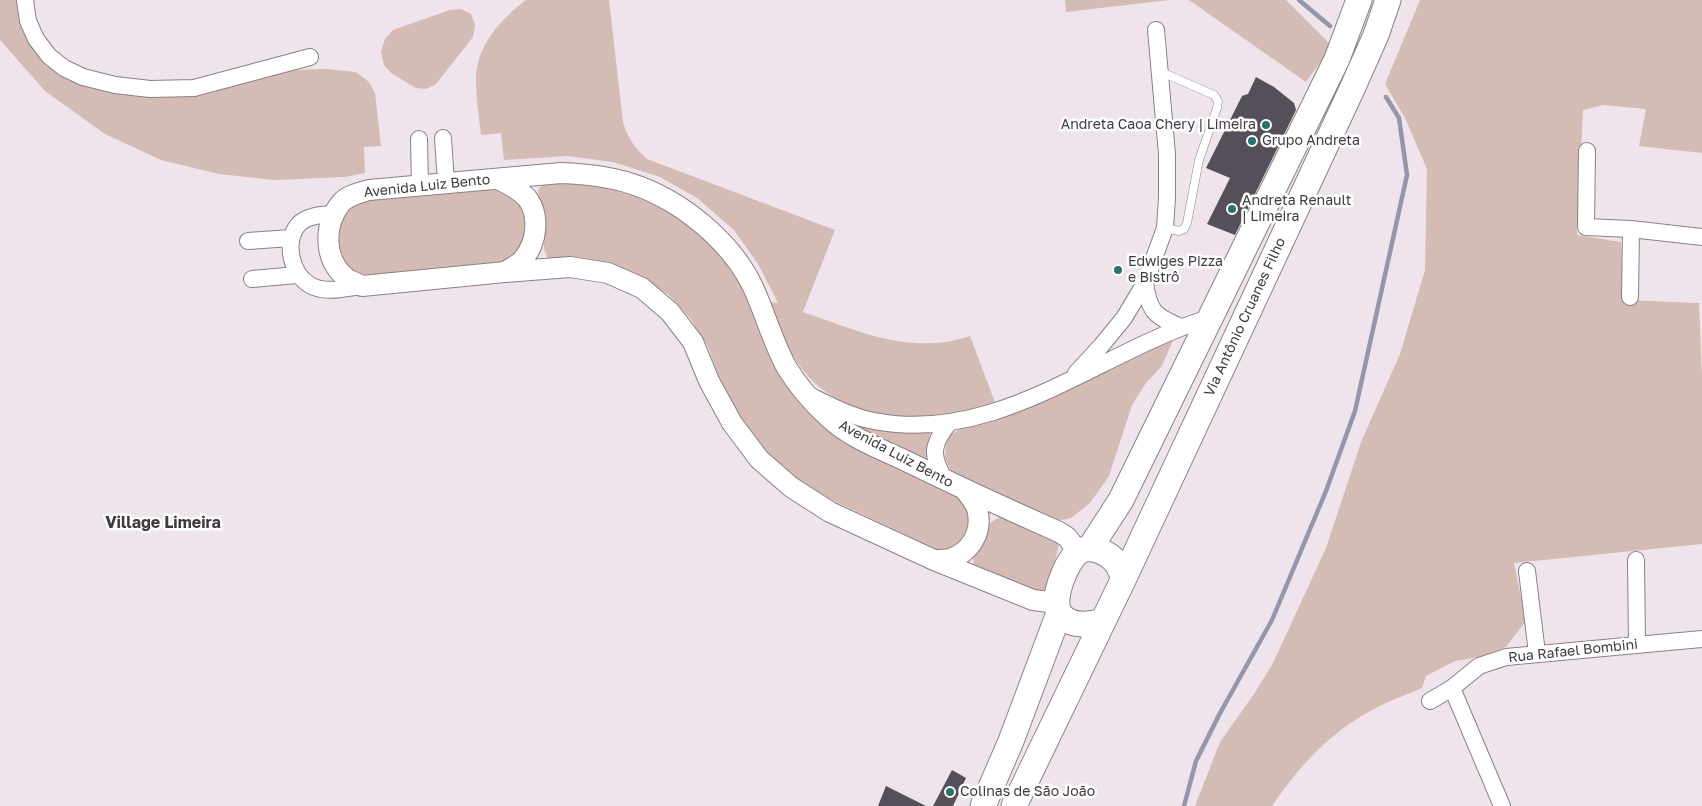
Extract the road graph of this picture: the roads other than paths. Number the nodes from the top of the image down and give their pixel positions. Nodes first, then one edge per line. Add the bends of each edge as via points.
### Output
1 (25, 0) edge
2 (1359, 0) edge
3 (1388, 0) edge
4 (1156, 30) dead end
5 (310, 57) dead end
6 (1159, 71) junction
7 (443, 138) dead end
8 (419, 139) dead end
9 (1587, 151) dead end
10 (498, 178) junction
11 (446, 183) junction
12 (420, 185) junction
13 (334, 214) junction
14 (1165, 228) junction
15 (1631, 228) junction
16 (1702, 237) edge
17 (291, 238) junction
18 (248, 241) dead end
19 (505, 272) junction
20 (298, 275) junction
21 (252, 279) dead end
22 (1145, 283) junction
23 (362, 286) junction
24 (1630, 297) dead end
25 (1209, 318) junction
26 (1180, 327) junction
27 (1069, 380) junction
28 (805, 393) junction
29 (948, 423) junction
30 (944, 480) junction
31 (965, 490) junction
32 (1084, 550) junction
33 (934, 560) junction
34 (1636, 560) dead end
35 (1527, 571) dead end
36 (1124, 578) junction
37 (1058, 608) junction
38 (1103, 621) junction
39 (1702, 639) edge
40 (1637, 644) junction
41 (1537, 653) junction
42 (1452, 688) junction
43 (1430, 701) dead end
44 (983, 806) edge
45 (1014, 806) edge
46 (1502, 806) edge

1 - 5 street via 28,20 36,39 49,56 83,77 115,85 150,89 194,88
2 - 25 main road via 1336,59
3 - 36 main road, Via Antônio Cruanes Filho via 1352,89
4 - 6 street
6 - 14 street via 1167,154
6 - 14 lane via 1214,95 1218,101 1198,160 1184,229
7 - 11 street
8 - 12 street
9 - 15 street via 1586,227
10 - 11 street, Avenida Luiz Bento
10 - 19 street via 528,199 534,216 532,246 524,259
10 - 28 street, Avenida Luiz Bento via 592,174 632,184 666,198 703,222 731,253 752,286 787,367
11 - 12 street, Avenida Luiz Bento
12 - 13 street, Avenida Luiz Bento via 354,194 342,202
13 - 17 street via 312,216 299,223
13 - 23 street, Avenida Luiz Bento via 328,230 328,247 333,261 345,276
14 - 22 street
15 - 16 street
15 - 24 street
17 - 18 street
17 - 20 street via 291,257
19 - 23 street
19 - 33 street via 570,267 608,273 642,288 670,312 693,342 732,424 759,459 791,487 830,512
20 - 21 street
20 - 23 street via 310,286 324,290
22 - 26 street via 1148,302 1156,314
22 - 27 street via 1124,318
25 - 26 street
25 - 32 main road via 1121,500
26 - 27 street
27 - 29 street via 992,413
28 - 29 street via 845,412 874,421 904,425
28 - 30 street, Avenida Luiz Bento via 829,418 856,437
29 - 30 street via 939,434 934,449 936,464
30 - 31 street, Avenida Luiz Bento
31 - 32 street, Avenida Luiz Bento via 1059,532
31 - 33 street via 978,513 979,527 974,541 964,552 949,559
32 - 36 main road via 1105,553 1117,564
32 - 37 main road via 1067,566 1060,583
33 - 37 street
34 - 40 street
35 - 41 street
36 - 38 main road
37 - 38 main road via 1069,620 1080,624
37 - 44 main road via 1011,741
38 - 45 main road
39 - 40 street, Rua Rafael Bombini
40 - 41 street, Rua Rafael Bombini
41 - 42 street, Rua Rafael Bombini via 1506,657 1479,666
42 - 43 street, Rua Rafael Bombini
42 - 46 street

